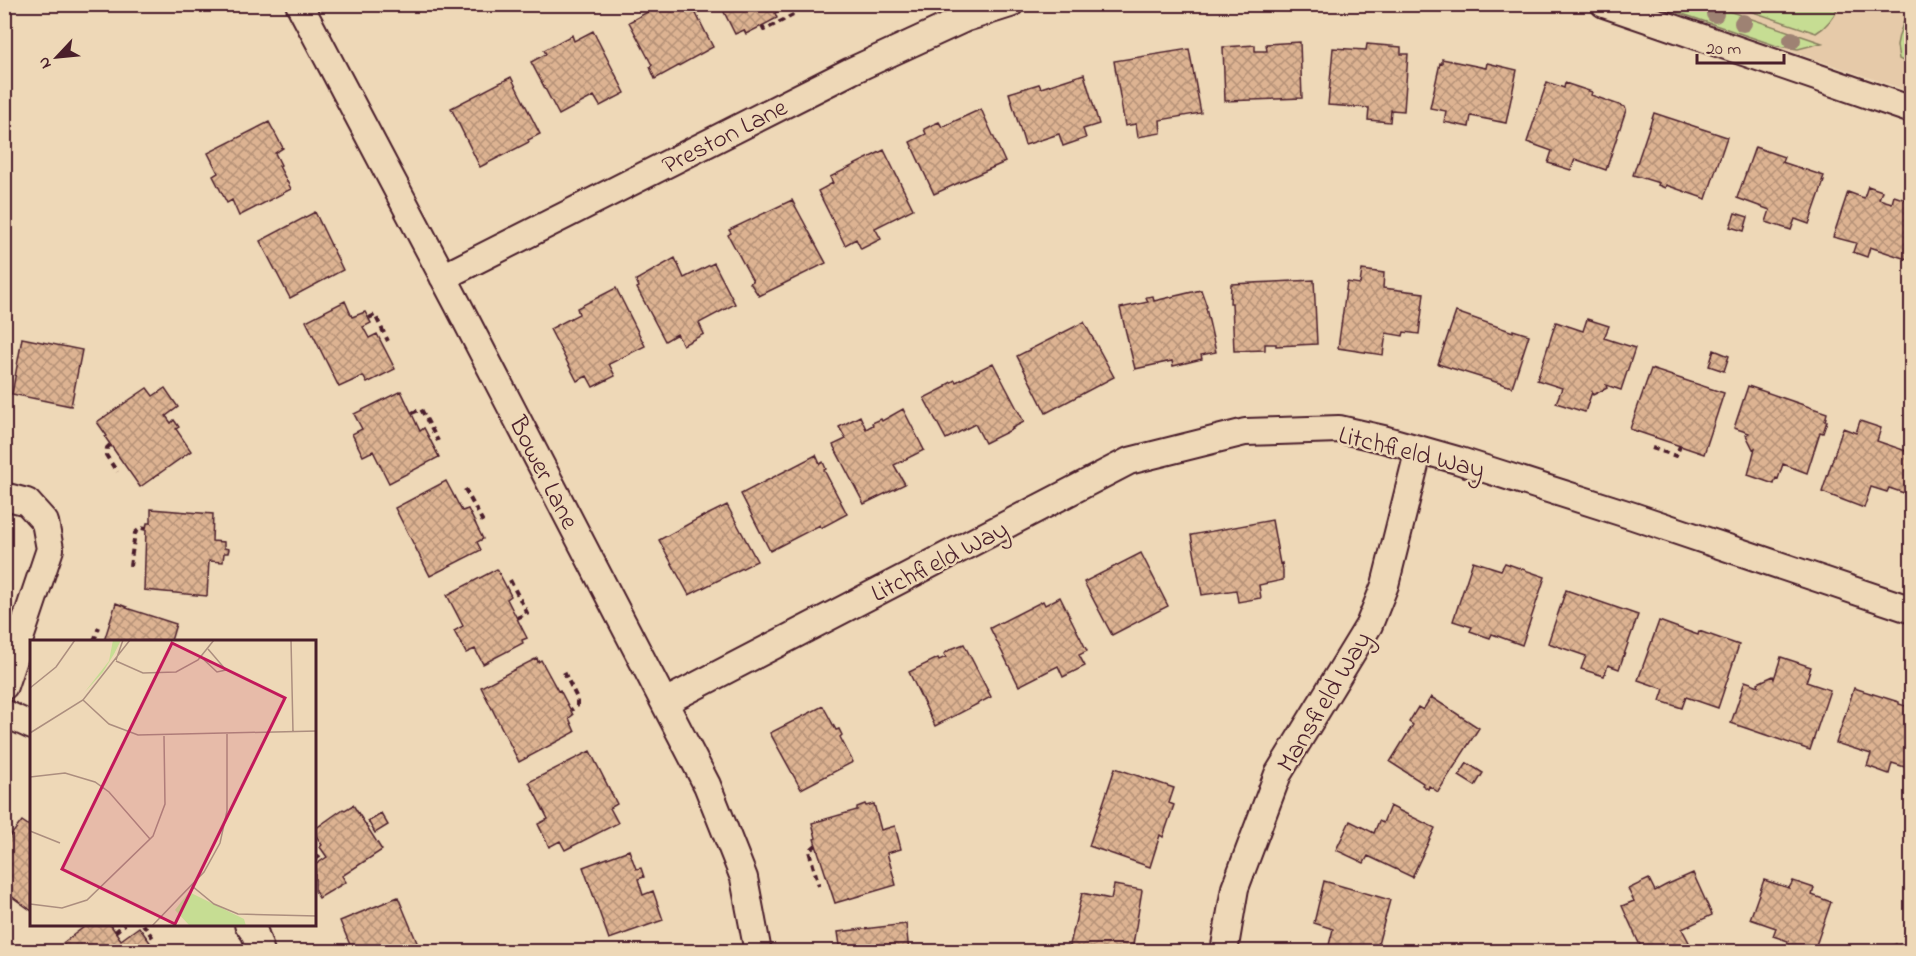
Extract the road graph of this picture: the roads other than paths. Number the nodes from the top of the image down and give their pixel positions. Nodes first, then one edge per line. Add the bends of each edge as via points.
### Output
1 (299, 4) edge
2 (1010, 4) edge
3 (1604, 4) edge
4 (1911, 110) edge
5 (443, 277) junction
6 (1419, 449) junction
7 (4, 496) edge
8 (1911, 610) edge
9 (4, 686) edge
10 (665, 702) junction
11 (4, 713) edge
12 (30, 725) edge
13 (249, 926) edge
14 (261, 951) edge
15 (758, 951) edge
16 (1224, 951) edge

1 - 5 street, Bower Lane
2 - 5 street, Preston Lane via 966,18 851,70
3 - 4 street
5 - 10 street, Bower Lane
6 - 8 street, Litchfield Way
6 - 10 street, Litchfield Way via 1339,429 1245,432 1129,461
6 - 16 street, Mansfield Way via 1384,585 1369,625 1278,774 1235,888
7 - 9 street via 27,502 45,522 50,549
10 - 15 street, Bower Lane via 707,785 744,878
11 - 12 street
13 - 14 street

